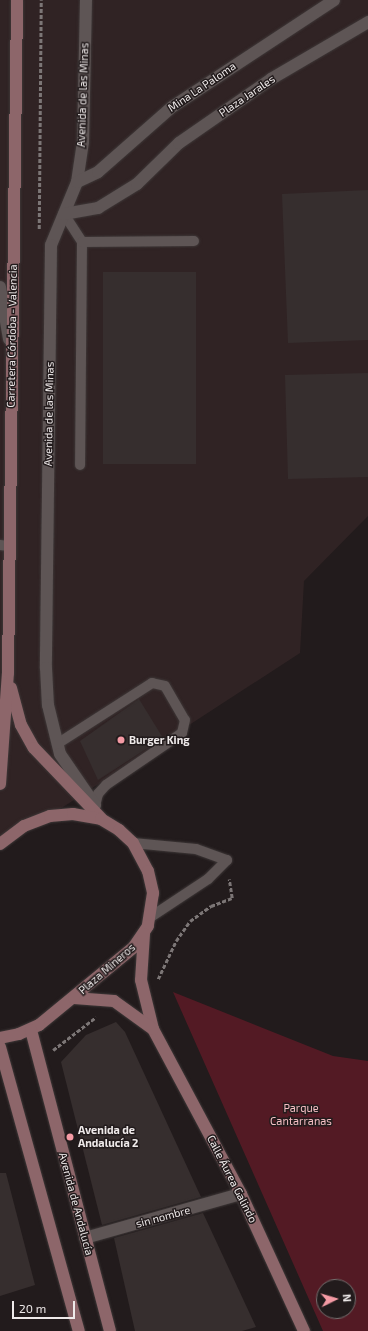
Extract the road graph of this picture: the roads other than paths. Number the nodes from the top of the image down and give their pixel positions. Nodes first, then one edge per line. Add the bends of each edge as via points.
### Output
1 (17, 0) edge
2 (86, 0) edge
3 (334, 0) edge
4 (368, 22) edge
5 (77, 182) junction
6 (64, 214) junction
7 (194, 241) dead end
8 (82, 242) junction
9 (0, 287) edge
10 (12, 353) junction
11 (80, 465) dead end
12 (5, 545) edge
13 (8, 672) junction
14 (2, 742) edge
15 (57, 744) junction
16 (0, 784) edge
17 (95, 806) junction
18 (101, 819) junction
19 (0, 844) edge
20 (134, 844) junction
21 (152, 916) junction
22 (144, 934) junction
23 (74, 998) junction
24 (153, 1029) junction
25 (31, 1030) junction
26 (0, 1038) edge
27 (0, 1047) edge
28 (241, 1194) junction
29 (85, 1238) junction
30 (79, 1331) edge
31 (110, 1331) edge
32 (304, 1331) edge

1 - 10 main road, Carretera Córdoba - Valencia
2 - 5 street, Avenida de las Minas via 83,142
3 - 5 street, Mina La Paloma via 172,107 98,172
4 - 6 street, Plaza Jarales via 271,79 179,143 138,184 98,208
5 - 6 street, Avenida de las Minas
6 - 8 lane
6 - 15 street, Avenida de las Minas via 52,245 46,668 48,705
7 - 8 lane
8 - 11 lane
9 - 10 street
10 - 12 main road, Carretera Córdoba - Valencia
12 - 13 main road, Carretera Córdoba - Valencia
13 - 14 main road, Carretera Córdoba - Valencia
13 - 18 main road, Carretera Córdoba - Valencia via 16,711 29,741
14 - 16 main road, Carretera Córdoba - Valencia
15 - 17 street, Avenida de las Minas via 69,771
15 - 17 lane via 152,683 165,686 185,720 182,733 106,785 98,794
17 - 18 street, Avenida de las Minas
18 - 19 main road, Plaza Mineros via 84,815 50,816 32,822
18 - 20 main road, Plaza Mineros via 119,830
20 - 21 main road, Plaza Mineros via 148,871 153,893
20 - 21 lane via 196,849 227,860 208,879
21 - 22 main road, Plaza Mineros
22 - 23 main road, Plaza Mineros via 125,955
22 - 24 main road via 141,980
23 - 24 main road via 114,1001
23 - 25 main road, Plaza Mineros
24 - 28 main road, Calle Áurea Galindo
25 - 26 main road, Plaza Mineros
25 - 29 main road, Avenida de Andalucía
27 - 30 main road
28 - 29 street, sin nombre
28 - 32 main road, Calle Áurea Galindo
29 - 31 main road, Avenida de Andalucía

